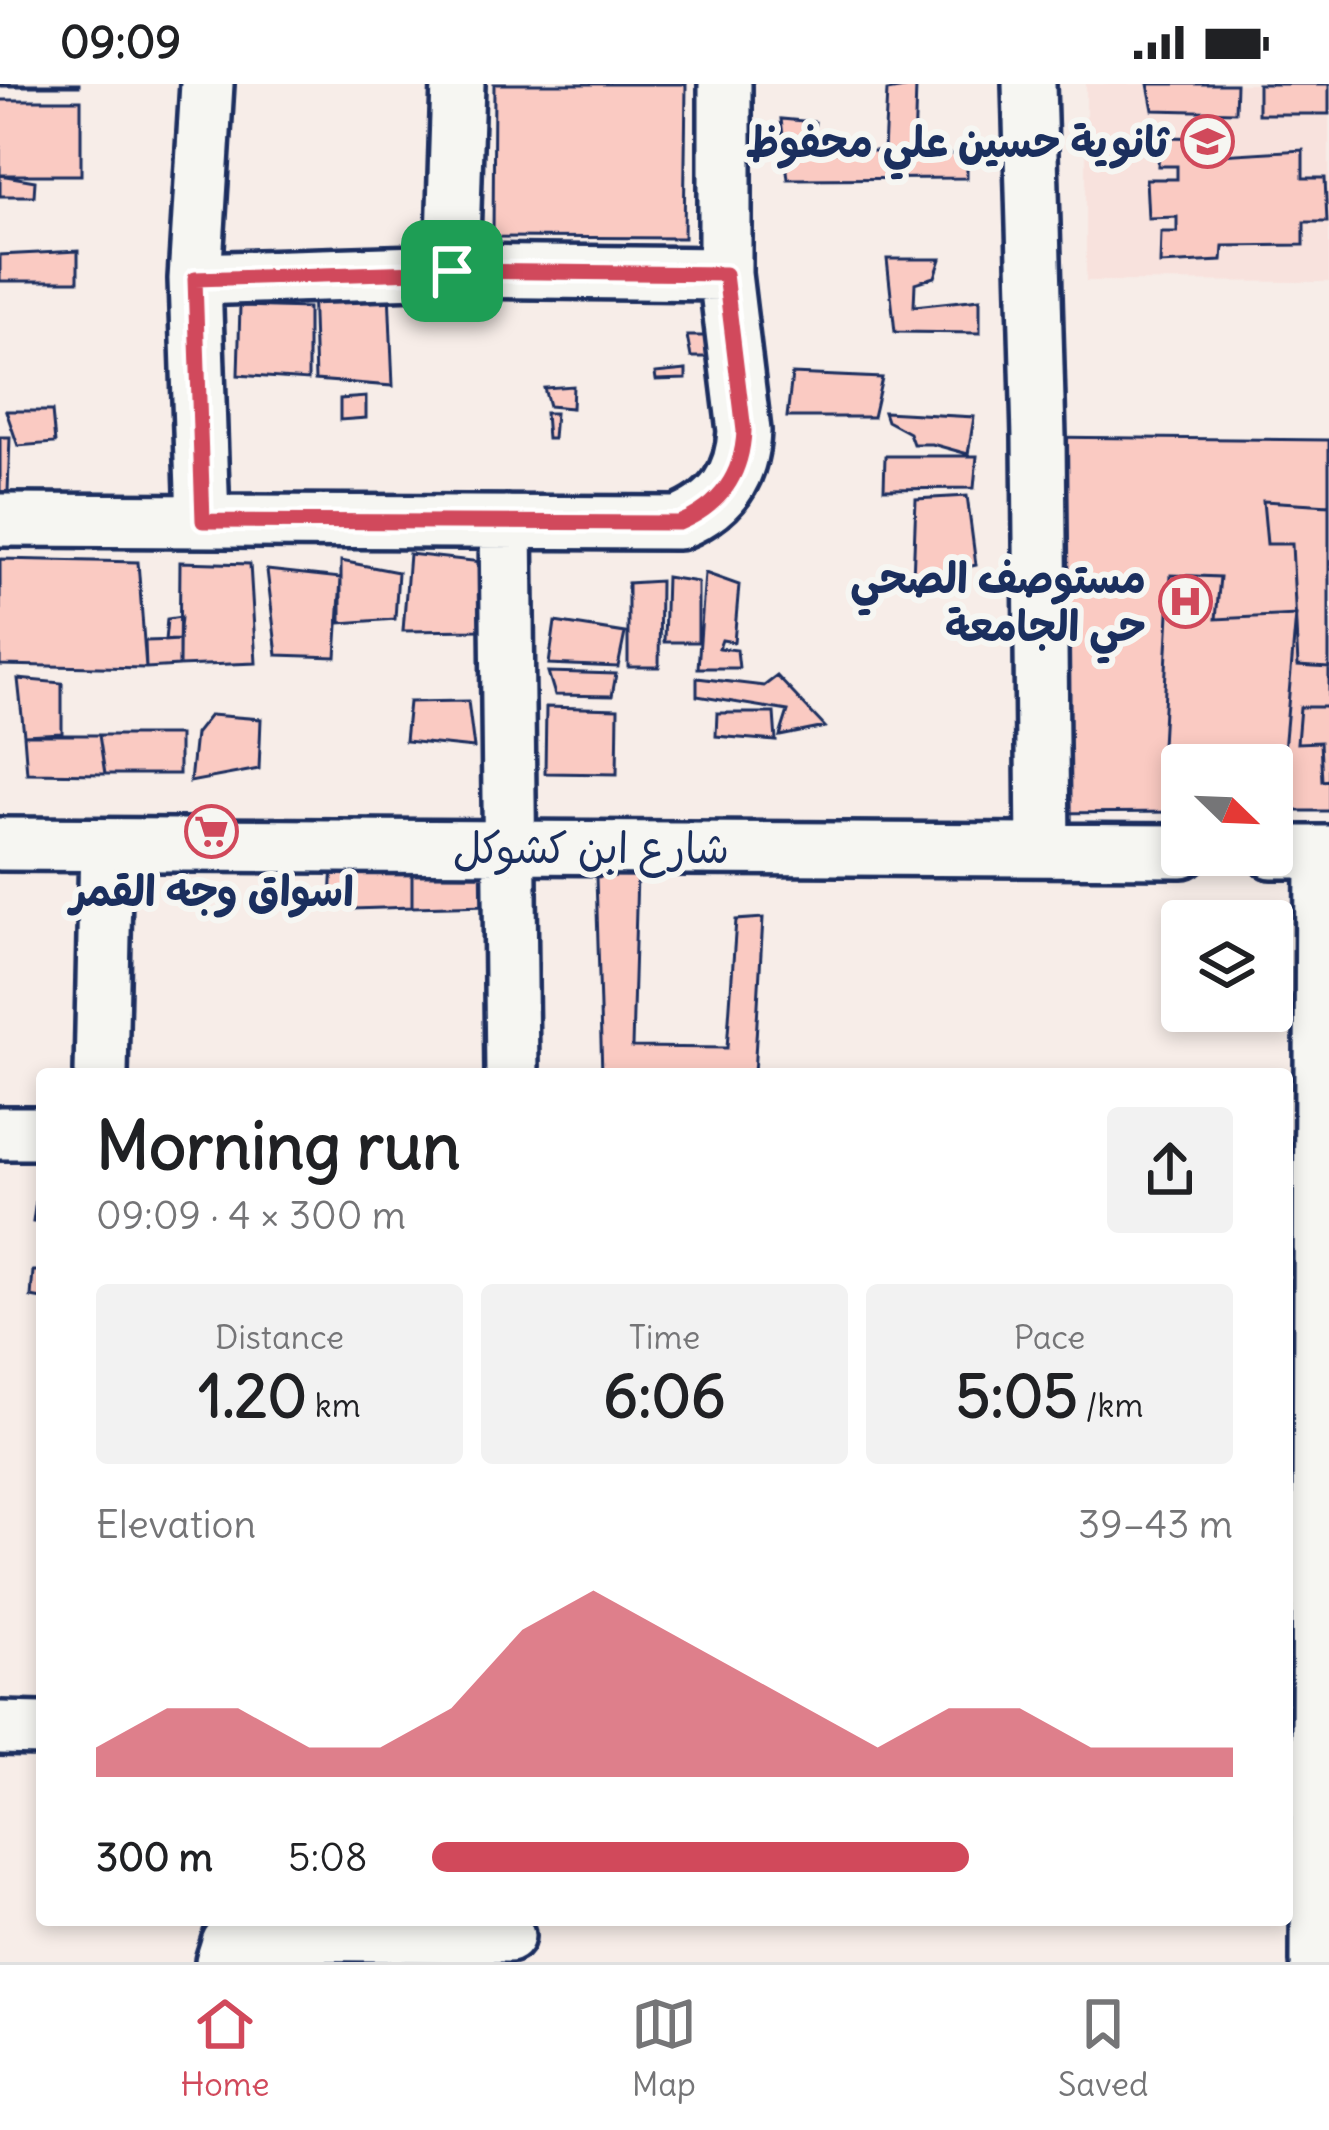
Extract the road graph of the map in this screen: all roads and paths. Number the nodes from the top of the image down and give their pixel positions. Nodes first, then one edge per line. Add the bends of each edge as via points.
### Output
1 (207, 84) edge
2 (458, 84) edge
3 (725, 84) edge
4 (1029, 84) edge
5 (452, 271) junction
6 (725, 274) junction
7 (195, 279) junction
8 (0, 520) edge
9 (203, 521) junction
10 (506, 522) junction
11 (0, 844) edge
12 (106, 845) junction
13 (510, 847) junction
14 (1043, 850) junction
15 (1161, 851) edge
16 (1308, 852) edge
17 (101, 1068) edge
18 (512, 1068) edge
19 (1325, 1130) edge
20 (0, 1133) edge
21 (36, 1133) edge
22 (1304, 1187) edge
23 (1324, 1408) edge
24 (1324, 1669) edge
25 (0, 1728) edge
26 (36, 1729) edge
27 (508, 1939) edge
28 (1321, 1942) edge
29 (223, 1962) edge

1 - 7 street
2 - 5 street
3 - 6 street
4 - 14 street
5 - 6 street
5 - 7 street
6 - 10 street via 744,431 727,489 679,523
7 - 9 street
8 - 9 street
9 - 10 street
10 - 13 street
11 - 12 street, شارع ابن كشوكل
12 - 13 street, شارع ابن كشوكل
12 - 17 street
13 - 14 street, شارع ابن كشوكل
13 - 18 street
14 - 15 street, شارع ابن كشوكل
16 - 19 street
19 - 22 street
20 - 21 street
22 - 23 street
23 - 24 street
24 - 28 street
25 - 26 street
27 - 29 street via 247,1934 228,1943

